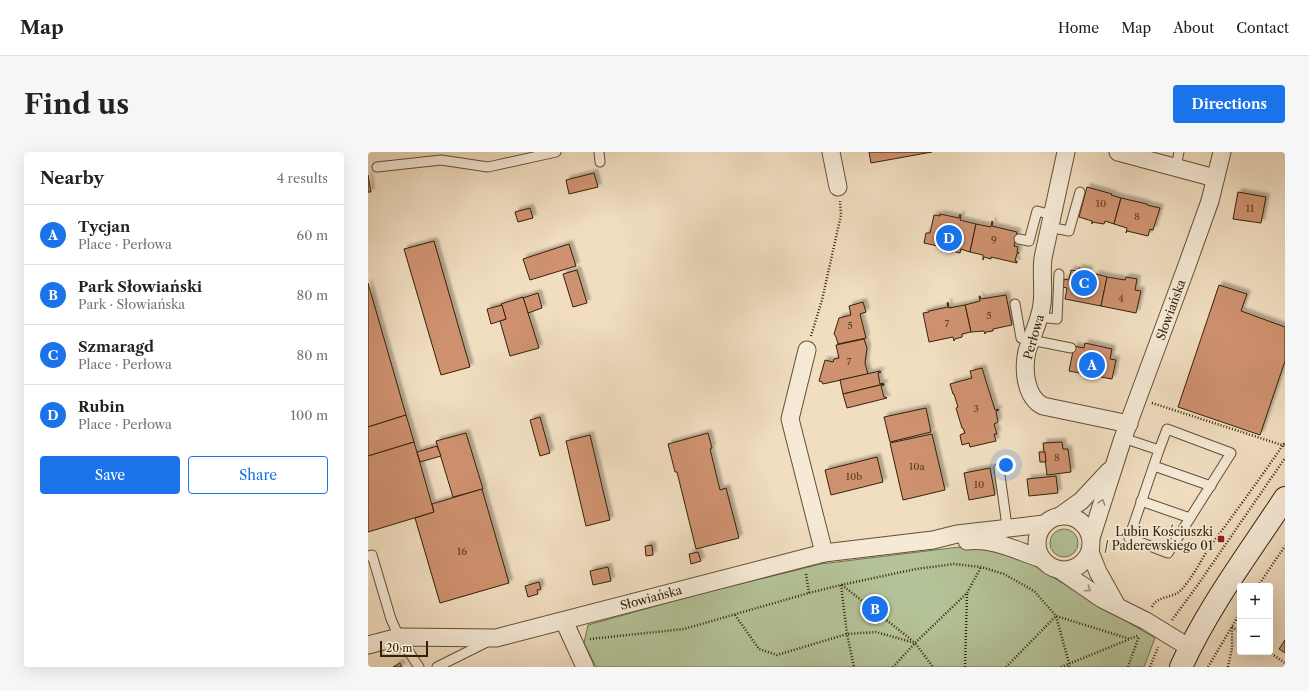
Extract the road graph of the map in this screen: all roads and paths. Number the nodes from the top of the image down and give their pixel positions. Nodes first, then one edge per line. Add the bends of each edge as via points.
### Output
1 (556, 152) edge
2 (599, 152) edge
3 (832, 152) edge
4 (1066, 152) edge
5 (1118, 152) edge
6 (1222, 152) edge
7 (1177, 160) edge
8 (600, 162) dead end
9 (377, 167) dead end
10 (1215, 178) junction
11 (838, 187) joint
12 (1080, 192) dead end
13 (1051, 220) junction
14 (1018, 239) dead end
15 (1058, 274) dead end
16 (1015, 304) dead end
17 (1040, 317) junction
18 (1031, 340) junction
19 (1071, 348) dead end
20 (807, 350) joint
21 (1126, 431) junction
22 (1285, 442) edge
23 (1159, 450) junction
24 (1285, 458) edge
25 (1114, 466) junction
26 (1154, 466) junction
27 (999, 468) dead end
28 (1211, 486) junction
29 (1285, 498) edge
30 (1141, 502) junction
31 (1060, 516) junction
32 (1190, 518) junction
33 (1044, 524) junction
34 (1006, 537) junction
35 (1090, 545) junction
36 (1285, 546) edge
37 (824, 553) junction
38 (368, 556) edge
39 (1042, 559) junction
40 (981, 567) junction
41 (1060, 570) junction
42 (1260, 583) edge
43 (841, 585) junction
44 (967, 593) junction
45 (1117, 606) junction
46 (735, 615) junction
47 (1056, 616) junction
48 (1237, 618) edge
49 (564, 621) junction
50 (1232, 627) junction
51 (1143, 628) junction
52 (1237, 630) edge
53 (1163, 632) junction
54 (847, 634) junction
55 (399, 637) junction
56 (496, 638) junction
57 (1130, 639) junction
58 (574, 642) junction
59 (914, 643) junction
60 (368, 645) edge
61 (1273, 655) edge
62 (1185, 658) edge
63 (1285, 663) edge
64 (1069, 665) edge
65 (419, 667) edge
66 (437, 667) edge
67 (585, 667) edge
68 (854, 667) edge
69 (893, 667) edge
70 (933, 667) edge
71 (965, 667) edge
72 (1006, 667) edge
73 (1061, 667) edge
74 (1128, 667) edge
75 (1150, 667) edge
76 (1208, 667) edge
77 (1228, 667) edge

1 - 9 lane via 488,167 441,160
2 - 8 lane
3 - 11 street
4 - 13 street, Perłowa
5 - 7 street
6 - 10 street, Słowiańska
7 - 10 street
10 - 21 street, Słowiańska via 1210,200
11 - 20 path via 841,215 822,300
12 - 13 lane via 1069,231
13 - 14 lane via 1037,211 1029,241
13 - 17 street, Perłowa via 1042,267
15 - 17 lane via 1058,319
16 - 18 lane via 1021,338
17 - 18 street, Perłowa
18 - 19 lane
18 - 21 street, Perłowa via 1027,352 1027,382 1037,403
20 - 37 street via 790,419
21 - 23 lane
21 - 25 street, Słowiańska
22 - 51 path via 1181,591 1153,604
23 - 26 lane
23 - 28 lane via 1166,429 1231,454
24 - 53 path
25 - 31 street via 1081,501
35 -> 25 street, Słowiańska
26 - 28 lane
26 - 30 lane
27 - 34 lane
28 - 32 lane
29 - 62 street via 1218,599
30 - 32 lane
30 - 32 lane via 1128,538 1168,553
31 - 33 street
31 - 35 street via 1068,516 1083,524 1088,530
33 - 34 street
33 - 39 street via 1038,533 1037,542
34 - 37 street, Słowiańska via 956,542 933,540
34 - 39 street
35 - 41 street via 1083,563 1076,568
35 - 45 street via 1098,572
36 - 42 path
37 - 49 street, Słowiańska
38 - 55 lane via 372,555
39 - 41 street via 1046,564
40 - 43 path via 954,564 916,569
40 - 44 path
40 - 47 path via 1004,574 1034,591
41 -> 45 street via 1102,599
43 - 46 path
43 - 54 path
43 - 59 path
44 - 59 path
44 - 71 path
45 - 51 street
46 - 54 path via 759,649 776,655
46 - 58 path via 684,629
47 - 57 path
47 - 64 path
47 - 72 path
48 - 50 path
49 - 56 street, Słowiańska
49 - 58 street
50 - 52 path
50 - 76 path
50 - 77 path via 1232,648
51 - 53 street
51 - 57 path
51 - 74 path
53 - 62 street
53 - 75 path
54 - 59 path via 876,632
54 - 68 path
55 - 56 street, Słowiańska
55 - 60 street, Słowiańska
55 - 65 lane
56 - 66 lane
57 - 64 path
58 - 67 street
59 - 69 path
59 - 70 path
61 - 63 path
64 - 73 path

